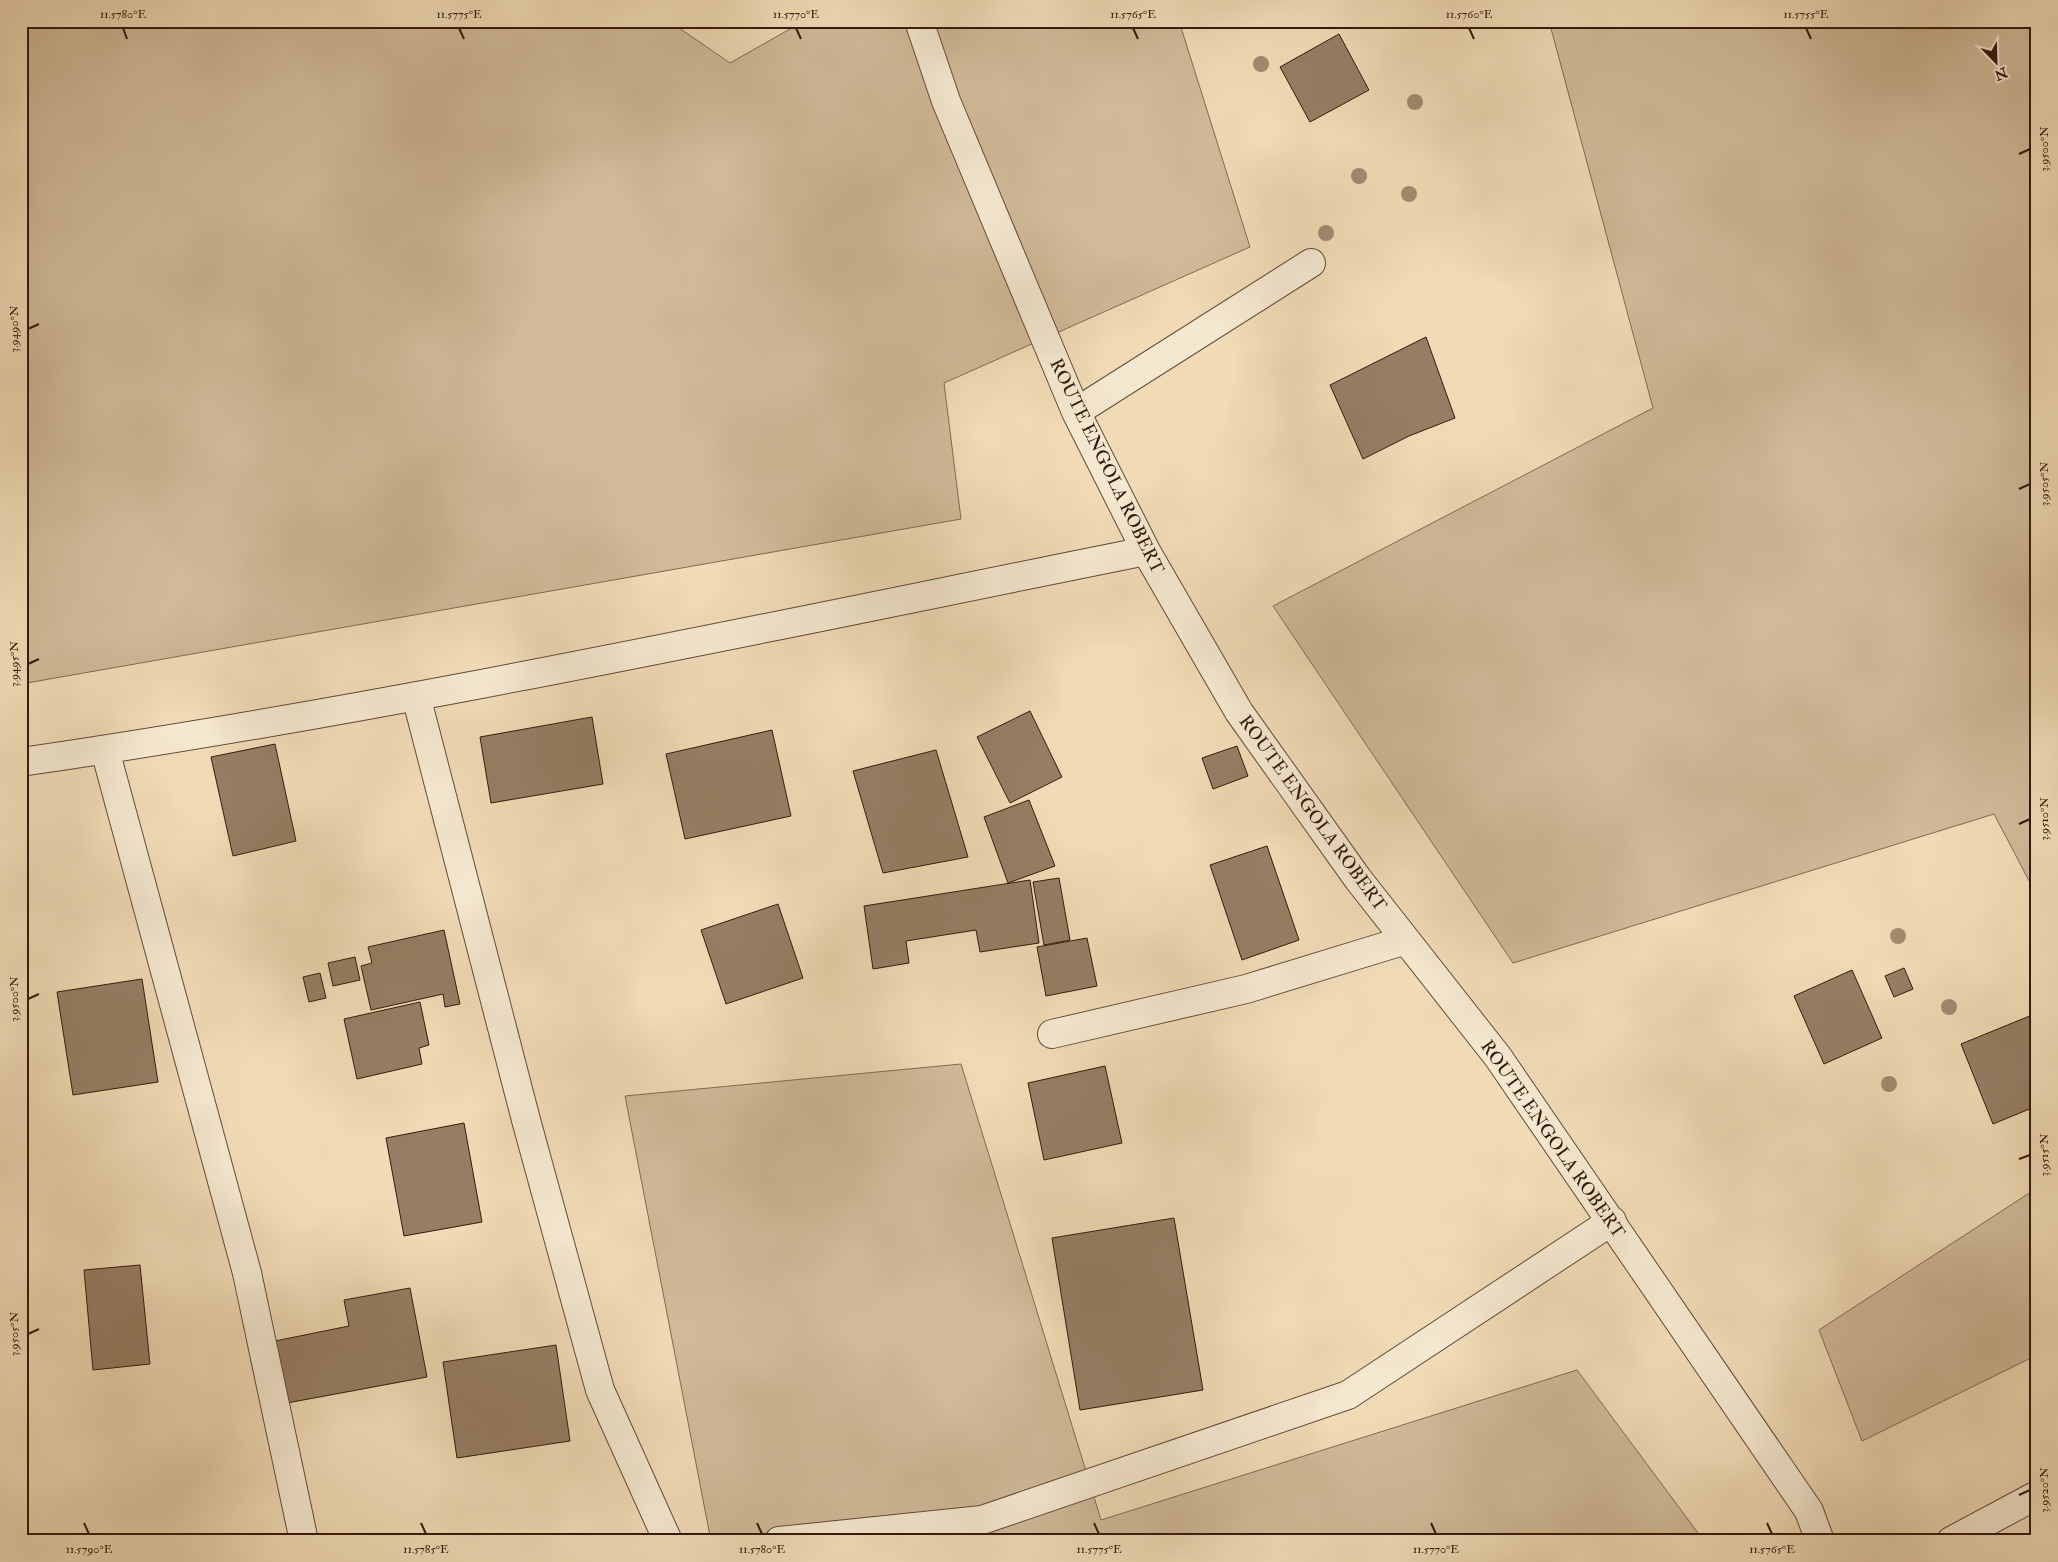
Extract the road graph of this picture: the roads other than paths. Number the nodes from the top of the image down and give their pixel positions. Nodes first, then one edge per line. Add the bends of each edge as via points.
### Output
1 (919, 21) edge
2 (1311, 263) dead end
3 (1076, 412) junction
4 (1146, 551) junction
5 (416, 696) junction
6 (105, 750) junction
7 (21, 762) edge
8 (1406, 940) junction
9 (1052, 1034) dead end
10 (1612, 1221) junction
11 (2037, 1495) edge
12 (304, 1541) edge
13 (668, 1541) edge
14 (779, 1541) edge
15 (1820, 1541) edge
16 (1950, 1541) edge

1 - 3 street, ROUTE ENGOLA ROBERT via 946,101
2 - 3 street
3 - 4 street, ROUTE ENGOLA ROBERT
4 - 5 street
4 - 8 street, ROUTE ENGOLA ROBERT via 1239,712 1358,879
5 - 6 street
5 - 13 street via 600,1390
6 - 7 street
6 - 12 street via 247,1273
8 - 9 street via 1246,989
8 - 10 street, ROUTE ENGOLA ROBERT via 1498,1057
10 - 14 street via 1348,1395 982,1520
10 - 15 street, ROUTE ENGOLA ROBERT via 1809,1512
11 - 16 street

